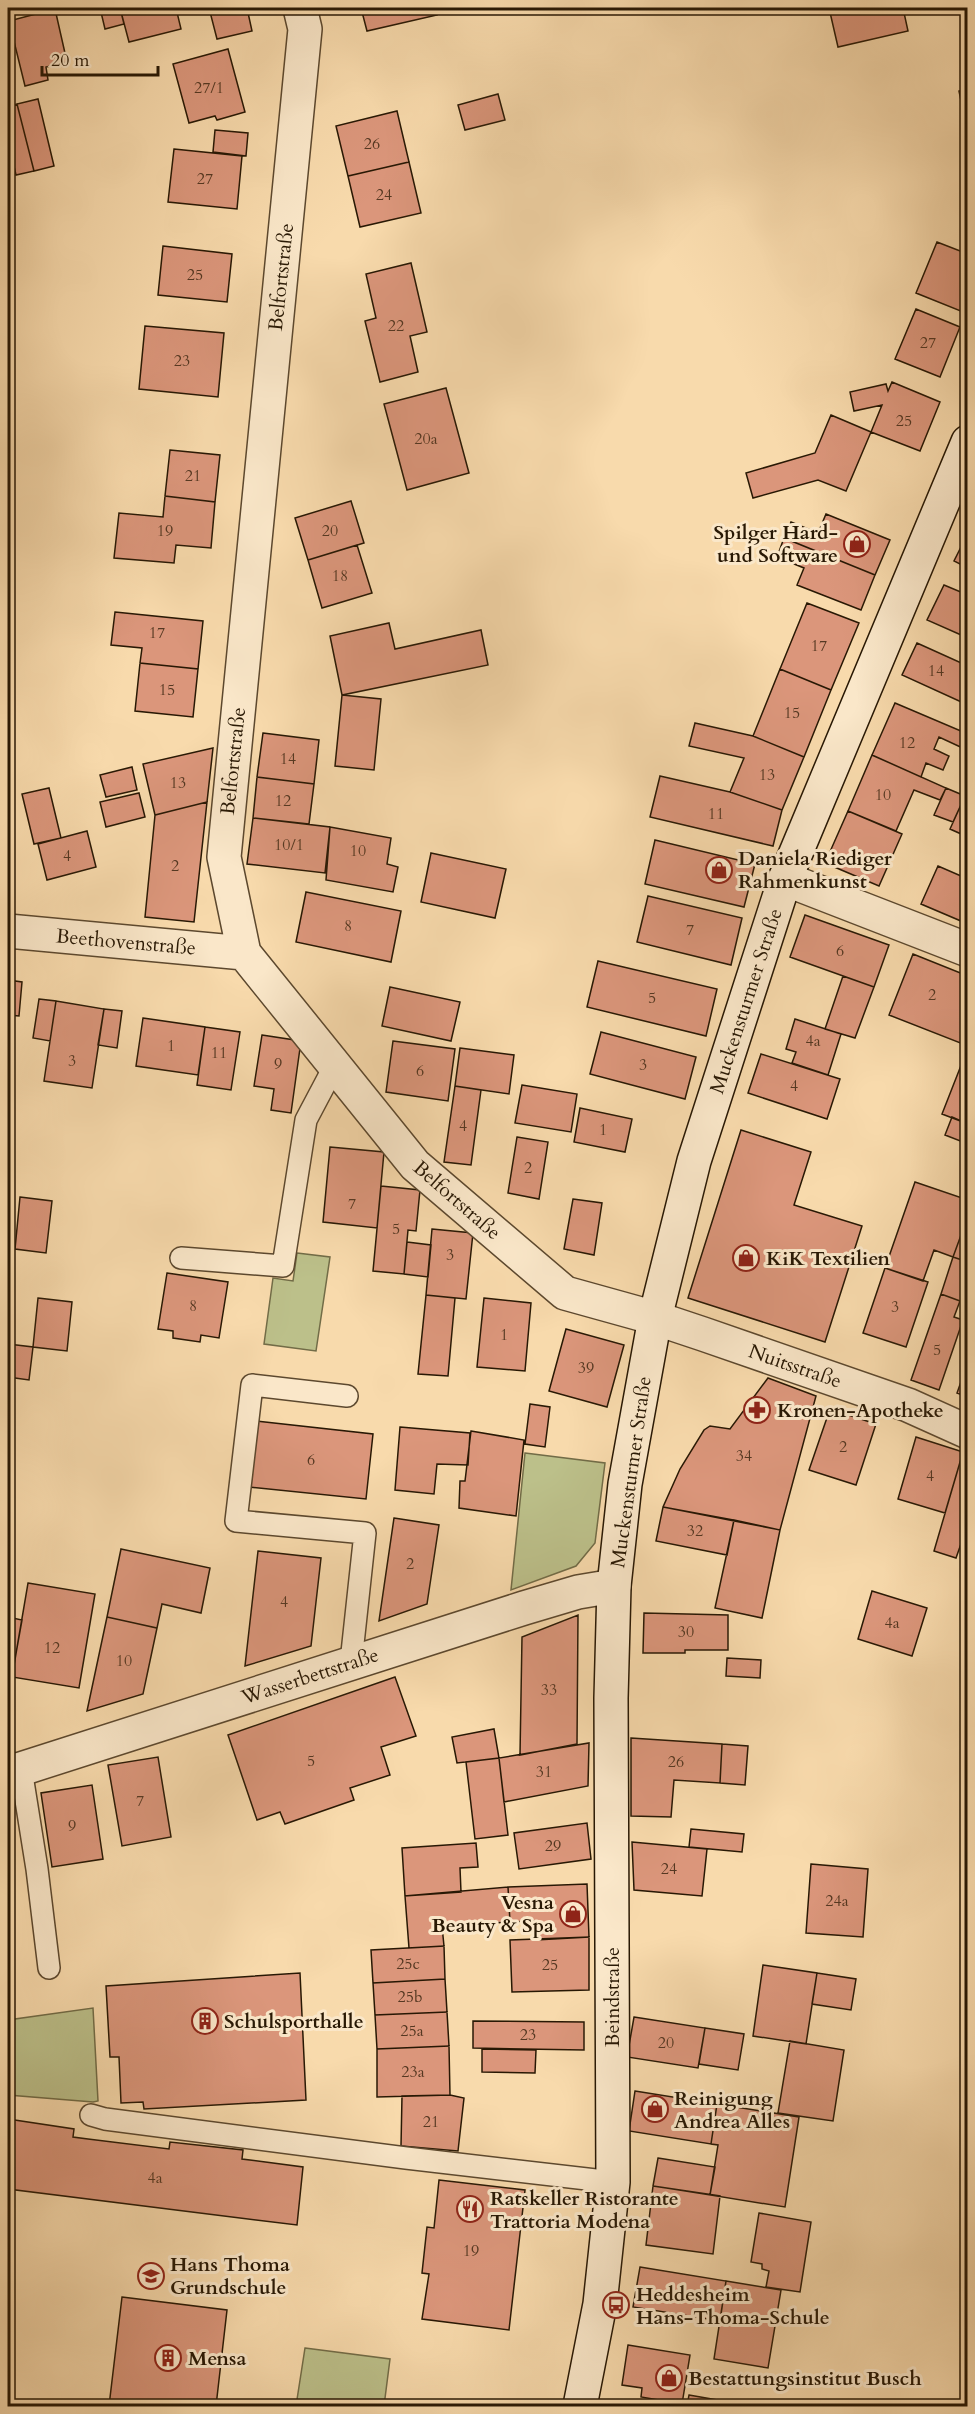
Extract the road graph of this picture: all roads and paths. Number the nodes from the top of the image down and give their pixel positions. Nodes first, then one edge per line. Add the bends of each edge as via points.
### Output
1 (300, 8) edge
2 (968, 442) edge
3 (785, 879) junction
4 (8, 931) edge
5 (968, 950) edge
6 (244, 952) junction
7 (334, 1066) junction
8 (182, 1258) dead end
9 (655, 1318) junction
10 (347, 1396) dead end
11 (968, 1432) edge
12 (614, 1586) junction
13 (351, 1662) junction
14 (14, 1770) edge
15 (49, 1968) dead end
16 (91, 2115) dead end
17 (613, 2182) junction
18 (580, 2406) edge

1 - 6 street, Belfortstraße via 305,29 224,856
2 - 3 street, Muckensturmer Straße
3 - 5 street
3 - 9 street, Muckensturmer Straße via 694,1161
4 - 6 street, Beethovenstraße
6 - 7 street, Belfortstraße
7 - 8 lane via 306,1120 283,1266
7 - 9 street, Belfortstraße via 415,1165 565,1293
9 - 11 street, Nuitsstraße via 908,1405
9 - 12 street, Muckensturmer Straße via 625,1484
10 - 13 lane via 252,1385 236,1521 365,1533
12 - 13 street, Wasserbettstraße via 578,1592
12 - 17 street, Beindstraße
13 - 14 street, Wasserbettstraße
14 - 15 lane via 37,1869
16 - 17 lane
17 - 18 street, Beindstraße via 600,2304

